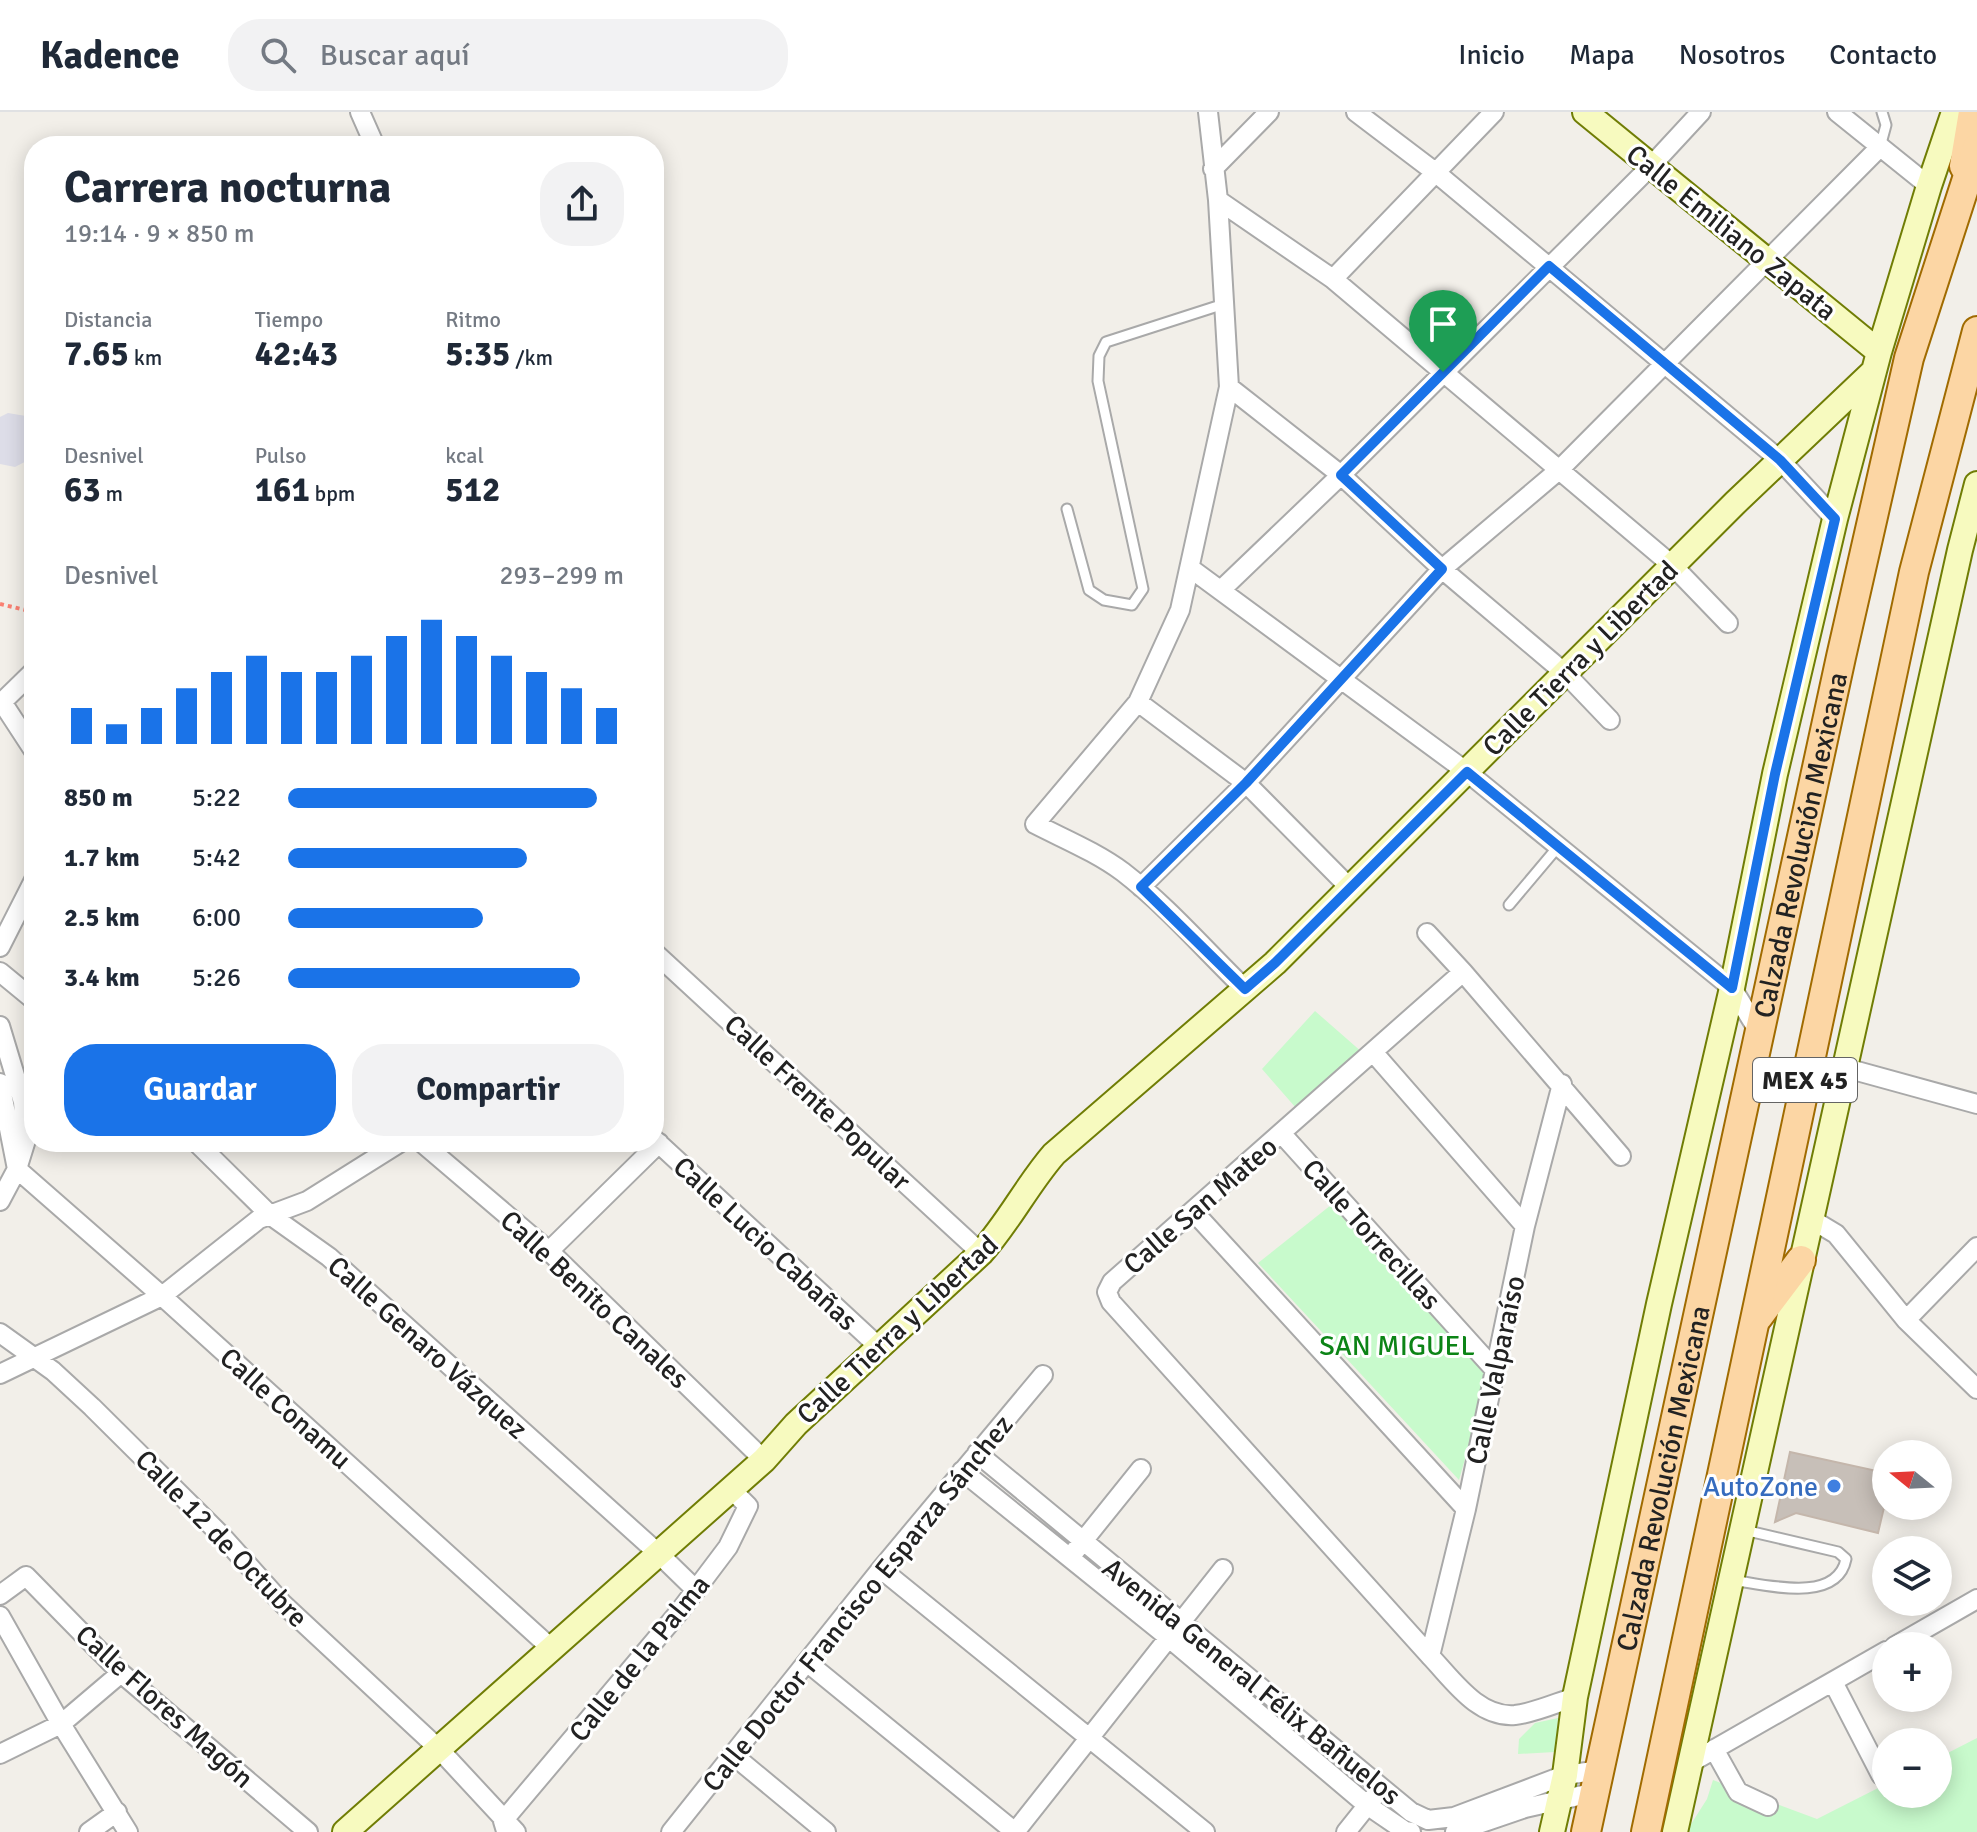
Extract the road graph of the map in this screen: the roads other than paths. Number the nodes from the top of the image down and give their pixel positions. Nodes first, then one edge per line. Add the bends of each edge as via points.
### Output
1 (360, 112) edge
2 (1208, 112) edge
3 (1269, 112) edge
4 (1356, 112) edge
5 (1494, 112) edge
6 (1585, 112) edge
7 (1701, 112) edge
8 (1837, 112) edge
9 (1882, 112) edge
10 (1954, 112) edge
11 (1973, 112) edge
12 (371, 136) edge
13 (1880, 147) junction
14 (1977, 148) edge
15 (1651, 166) junction
16 (1213, 169) junction
17 (1435, 172) junction
18 (1929, 186) junction
19 (1218, 200) junction
20 (1957, 202) junction
21 (1766, 259) junction
22 (1549, 266) junction
23 (1333, 279) junction
24 (1224, 304) junction
25 (1977, 332) edge
26 (1876, 362) junction
27 (1665, 364) junction
28 (1443, 372) junction
29 (1229, 387) junction
30 (1780, 460) junction
31 (1559, 470) junction
32 (1341, 475) junction
33 (1977, 484) edge
34 (1067, 509) dead end
35 (1835, 519) junction
36 (1968, 552) edge
37 (1673, 566) junction
38 (1190, 568) junction
39 (1442, 569) junction
40 (1222, 589) junction
41 (1728, 623) dead end
42 (1566, 674) junction
43 (1341, 679) junction
44 (24, 681) edge
45 (1138, 702) junction
46 (1, 703) edge
47 (1610, 720) dead end
48 (24, 736) edge
49 (1467, 772) junction
50 (1246, 783) junction
51 (1557, 848) junction
52 (1141, 887) junction
53 (1350, 888) junction
54 (24, 900) edge
55 (1509, 905) dead end
56 (1427, 933) dead end
57 (0, 947) edge
58 (664, 961) edge
59 (0, 972) edge
60 (1463, 972) junction
61 (1732, 988) junction
62 (1245, 989) junction
63 (24, 992) edge
64 (0, 1026) edge
65 (1761, 1035) junction
66 (1373, 1052) junction
67 (1846, 1068) junction
68 (0, 1083) edge
69 (1562, 1084) junction
70 (1977, 1104) edge
71 (24, 1115) edge
72 (1281, 1133) junction
73 (24, 1146) edge
74 (664, 1148) edge
75 (206, 1152) edge
76 (385, 1152) edge
77 (433, 1152) edge
78 (645, 1152) edge
79 (1621, 1156) dead end
80 (17, 1169) junction
81 (0, 1201) edge
82 (1193, 1211) junction
83 (270, 1215) junction
84 (1811, 1219) junction
85 (1525, 1226) junction
86 (1977, 1247) edge
87 (549, 1251) junction
88 (981, 1253) junction
89 (1801, 1260) junction
90 (162, 1296) junction
91 (1906, 1320) junction
92 (1753, 1323) junction
93 (0, 1333) edge
94 (878, 1346) junction
95 (33, 1356) junction
96 (1495, 1370) junction
97 (0, 1374) edge
98 (1043, 1375) dead end
99 (1977, 1389) edge
100 (977, 1453) junction
101 (764, 1460) junction
102 (1141, 1469) dead end
103 (962, 1471) junction
104 (732, 1490) junction
105 (1466, 1509) junction
106 (1743, 1529) junction
107 (1082, 1542) junction
108 (659, 1554) junction
109 (1069, 1558) junction
110 (881, 1569) junction
111 (1223, 1569) dead end
112 (1732, 1580) junction
113 (696, 1590) junction
114 (0, 1595) edge
115 (1977, 1599) edge
116 (0, 1616) edge
117 (1182, 1622) junction
118 (1919, 1632) edge
119 (1168, 1637) junction
120 (552, 1649) junction
121 (1430, 1656) junction
122 (1872, 1659) edge
123 (808, 1663) junction
124 (121, 1673) junction
125 (1833, 1682) junction
126 (1575, 1697) junction
127 (61, 1724) junction
128 (1089, 1738) junction
129 (439, 1749) junction
130 (1714, 1749) junction
131 (0, 1754) edge
132 (733, 1755) junction
133 (1872, 1758) edge
134 (1692, 1762) junction
135 (1598, 1781) junction
136 (1563, 1787) junction
137 (1382, 1788) junction
138 (1367, 1805) junction
139 (1768, 1806) dead end
140 (117, 1812) junction
141 (1427, 1826) edge
142 (508, 1828) edge
143 (89, 1832) edge
144 (128, 1832) edge
145 (308, 1832) edge
146 (345, 1832) edge
147 (671, 1832) edge
148 (826, 1832) edge
149 (1015, 1832) edge
150 (1205, 1832) edge
151 (1346, 1832) edge
152 (1411, 1832) edge
153 (1455, 1832) edge
154 (1552, 1832) edge
155 (1586, 1832) edge
156 (1646, 1832) edge
157 (1675, 1832) edge

1 - 12 street
2 - 16 street
3 - 16 street
4 - 17 street
5 - 17 street
6 - 15 street, Calle Emiliano Zapata
7 - 15 street
8 - 13 street
9 - 13 lane via 1886,125
10 - 18 street
11 - 20 main road
13 - 18 street
13 - 21 street
14 - 20 main road, Calzada Revolución Mexicana / MEX 45
15 - 21 street, Calle Emiliano Zapata
15 - 22 street
16 - 19 street
17 - 22 street
17 - 23 street
18 - 26 street
19 - 23 street
19 - 24 street
20 - 65 main road, Calzada Revolución Mexicana / MEX 45 via 1909,358
21 - 26 street, Calle Emiliano Zapata
21 - 27 street
22 - 27 street
22 - 28 street
23 - 28 street
24 - 29 street
24 - 34 lane via 1106,342 1099,356 1098,381 1143,589 1132,605 1104,600 1089,590
25 - 92 main road, Calzada Revolución Mexicana / MEX 45 via 1914,572
26 - 30 street, Calle Tierra y Libertad
26 - 35 street
27 - 30 street
27 - 31 street
28 - 31 street
28 - 32 street
29 - 32 street
29 - 38 street
30 - 35 street
30 - 37 street, Calle Tierra y Libertad
31 - 37 street
31 - 39 street
32 - 39 street
32 - 40 street
33 - 36 street
35 - 61 street
36 - 67 street
37 - 41 street
37 - 42 street, Calle Tierra y Libertad
38 - 40 street
38 - 45 street via 1180,610
39 - 42 street
39 - 43 street
40 - 43 street
42 - 47 street
42 - 49 street, Calle Tierra y Libertad
43 - 49 street
43 - 50 street
44 - 46 street
45 - 50 street
45 - 52 street via 1035,824 1099,856
46 - 48 street
49 - 51 street
49 - 53 street, Calle Tierra y Libertad
50 - 52 street
50 - 53 street
51 - 55 lane
51 - 61 street
52 - 62 street
53 - 62 street, Calle Tierra y Libertad
54 - 57 street
56 - 60 street
58 - 88 street, Calle Frente Popular
59 - 63 street
60 - 66 street, Calle San Mateo
60 - 69 street
61 - 65 street
61 - 126 street
62 - 88 street, Calle Tierra y Libertad via 1054,1154
64 - 71 street
65 - 135 main road, Calzada Revolución Mexicana / MEX 45
66 - 72 street, Calle San Mateo
66 - 85 street
67 - 70 street
67 - 84 street
68 - 80 street
69 - 79 street
69 - 85 street, Calle Valparaíso
72 - 82 street, Calle San Mateo
72 - 96 street, Calle Torrecillas
73 - 80 street
74 - 94 street, Calle Lucio Cabañas
75 - 83 street, Calle Genaro Vázquez
76 - 83 street via 307,1201
77 - 87 street, Calle Benito Canales
78 - 87 street
80 - 81 street
80 - 90 street, Calle Conamu
82 - 105 street
82 - 121 street, Calle San Mateo via 1112,1282 1107,1292 1111,1302
83 - 90 street
83 - 108 street, Calle Genaro Vázquez via 329,1257
84 - 89 street
84 - 91 street via 1836,1234
85 - 96 street, Calle Valparaíso
86 - 91 street
87 - 101 street, Calle Benito Canales
88 - 94 street, Calle Tierra y Libertad
89 - 92 main road
89 - 106 street
90 - 95 street
90 - 120 street, Calle Conamu
91 - 99 street
92 - 156 main road, Calzada Revolución Mexicana / MEX 45
93 - 95 street, Calle 12 de Octubre
94 - 101 street, Calle Tierra y Libertad
95 - 97 street
95 - 129 street, Calle 12 de Octubre via 92,1407 282,1603
96 - 105 street, Calle Valparaíso
98 - 100 street, Calle Doctor Francisco Esparza Sánchez
100 - 103 street, Calle Doctor Francisco Esparza Sánchez
100 - 107 street, Avenida General Félix Bañuelos
101 - 104 street, Calle Tierra y Libertad
102 - 107 street
103 - 109 street, Avenida General Félix Bañuelos
103 - 110 street, Calle Doctor Francisco Esparza Sánchez
104 - 108 street, Calle Tierra y Libertad
104 - 113 street, Calle de la Palma via 748,1506 728,1547
105 - 121 street, Calle Valparaíso
106 - 112 street
106 - 112 lane via 1838,1552 1846,1559 1844,1570 1807,1591
107 - 109 street
107 - 117 street, Avenida General Félix Bañuelos
108 - 113 street, Calle Genaro Vázquez
108 - 120 street, Calle Tierra y Libertad
109 - 119 street, Avenida General Félix Bañuelos
110 - 123 street, Calle Doctor Francisco Esparza Sánchez
110 - 128 street
111 - 117 street
112 - 134 street
113 - 142 street, Calle de la Palma
114 - 124 street, Calle Flores Magón via 26,1576
115 - 118 street
116 - 127 street
117 - 119 street
117 - 137 street, Avenida General Félix Bañuelos
119 - 128 street
119 - 138 street, Avenida General Félix Bañuelos
120 - 129 street, Calle Tierra y Libertad
121 - 126 street, Calle San Mateo via 1477,1704 1497,1714 1516,1715
122 - 125 street
123 - 132 street, Calle Doctor Francisco Esparza Sánchez
123 - 149 street
124 - 127 street
124 - 145 street, Calle Flores Magón
125 - 130 street
125 - 133 street
126 - 136 street
127 - 131 street
127 - 140 street
128 - 149 street
128 - 150 street
129 - 142 street, Calle 12 de Octubre
129 - 146 street, Calle Tierra y Libertad
130 - 134 street
130 - 139 street via 1738,1792
132 - 147 street, Calle Doctor Francisco Esparza Sánchez
132 - 148 street
134 - 157 street
135 - 136 street, Avenida General Félix Bañuelos
135 - 155 main road, Calzada Revolución Mexicana / MEX 45
136 - 141 street, Avenida General Félix Bañuelos
136 - 153 street, Avenida General Félix Bañuelos
136 - 154 street
137 - 138 street
137 - 141 street, Avenida General Félix Bañuelos
138 - 151 street
138 - 152 street, Avenida General Félix Bañuelos
140 - 143 street
140 - 144 street

